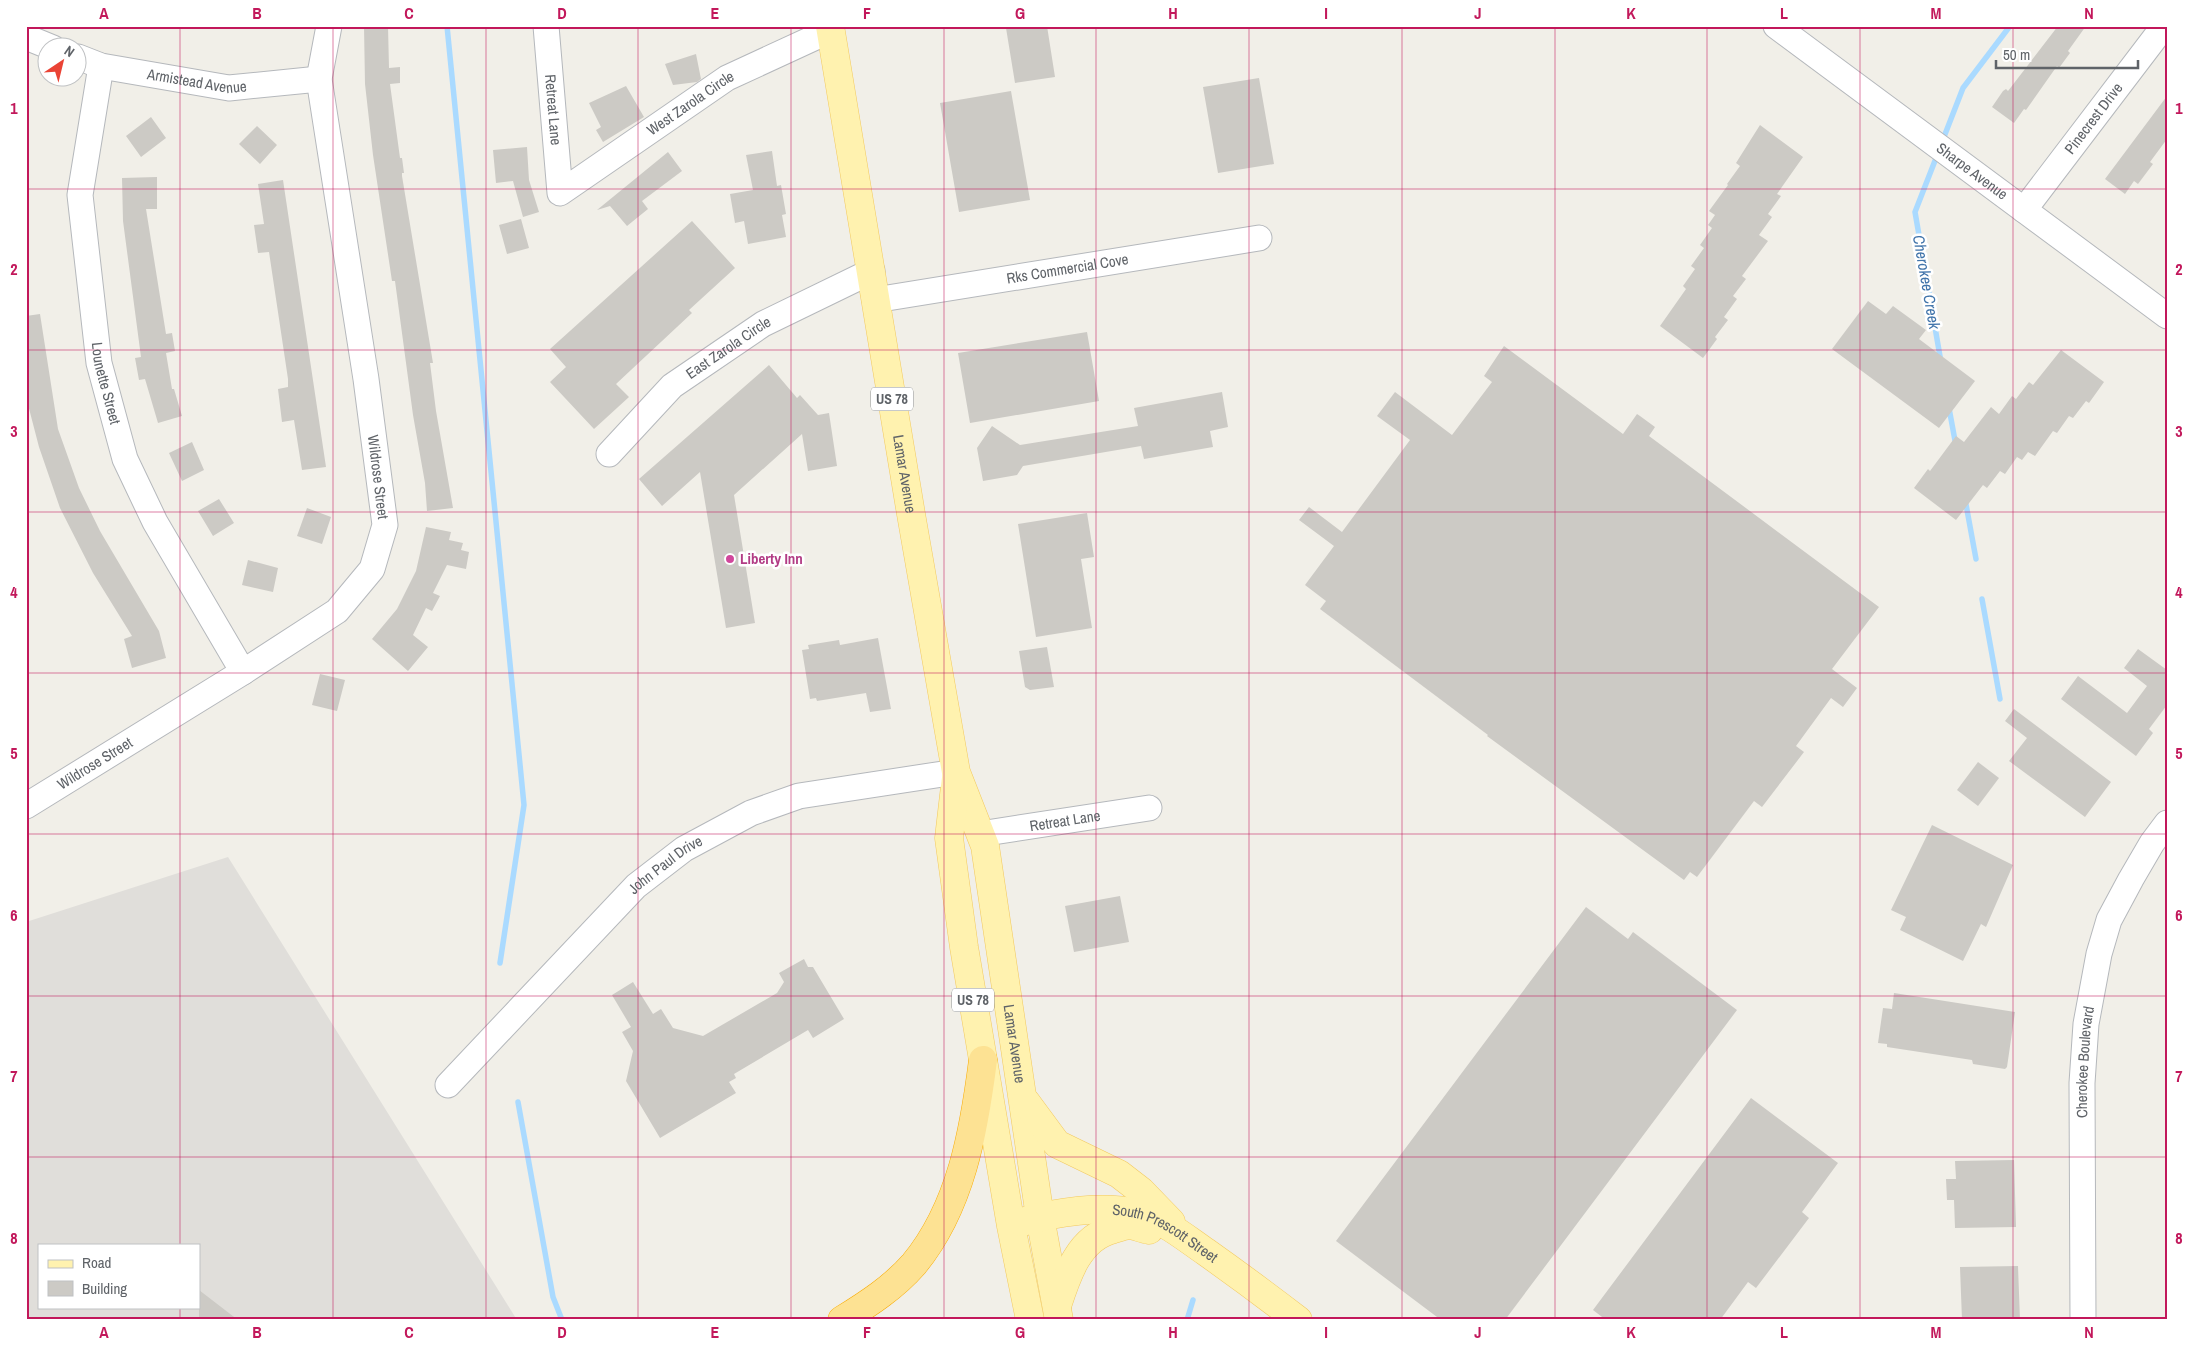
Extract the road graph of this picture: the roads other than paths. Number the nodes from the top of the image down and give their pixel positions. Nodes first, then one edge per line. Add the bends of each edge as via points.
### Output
1 (329, 26) edge
2 (546, 26) edge
3 (1776, 26) edge
4 (2164, 26) edge
5 (831, 28) edge
6 (1806, 35) edge
7 (26, 37) edge
8 (38, 42) edge
9 (88, 61) edge
10 (101, 66) junction
11 (319, 79) junction
12 (560, 193) joint
13 (2024, 210) junction
14 (1258, 238) dead end
15 (872, 271) junction
16 (875, 300) junction
17 (2167, 316) edge
18 (609, 454) dead end
19 (243, 672) junction
20 (956, 772) junction
21 (26, 806) edge
22 (1149, 808) dead end
23 (2167, 823) edge
24 (980, 834) junction
25 (983, 1060) junction
26 (448, 1084) dead end
27 (1022, 1095) junction
28 (1040, 1217) junction
29 (1012, 1226) junction
30 (1188, 1239) junction
31 (1058, 1314) edge
32 (842, 1320) edge
33 (1030, 1320) edge
34 (1298, 1320) edge
35 (2083, 1320) edge

1 - 11 street, Wildrose Street
2 - 12 street, Retreat Lane
3 - 6 street, Sharpe Avenue
4 - 13 street, Pinecrest Drive
5 - 12 street, West Zarola Circle via 727,78
5 - 15 main road, Lamar Avenue / US 78
6 - 13 street, Sharpe Avenue via 1929,138
7 - 8 street
9 - 10 street, Armistead Avenue
10 - 11 street, Armistead Avenue via 230,88
10 - 19 street, Lounette Street via 80,196 99,364 125,458 155,522
11 - 19 street, Wildrose Street via 366,379 385,525 372,570 337,610
13 - 17 street, Sharpe Avenue
14 - 16 street, Rks Commercial Cove
15 - 16 main road, Lamar Avenue / US 78
15 - 18 street, East Zarola Circle via 763,324 672,386
16 - 20 main road, Lamar Avenue / US 78
19 - 21 street, Wildrose Street
20 - 24 main road, Lamar Avenue / US 78
20 - 25 main road, Lamar Avenue / US 78 via 949,838
20 - 26 street, John Paul Drive via 799,796 751,813 684,849 636,886
22 - 24 street, Retreat Lane
23 - 35 street, Cherokee Boulevard via 2109,920 2086,1024 2082,1083
24 - 27 main road, Lamar Avenue / US 78 via 985,846
25 - 29 main road, Lamar Avenue / US 78
25 - 32 highway via 969,1144 949,1208 930,1243 913,1265 872,1301
27 - 28 main road, Lamar Avenue / US 78
27 - 30 main road via 1057,1144 1119,1174 1141,1191
28 - 29 main road, South Prescott Street
28 - 30 main road, South Prescott Street via 1122,1210 1162,1223
28 - 31 main road, Lamar Avenue / US 78
29 - 33 main road, Lamar Avenue / US 78
30 - 31 main road via 1130,1225 1107,1230 1089,1241 1078,1254 1066,1276
30 - 34 main road, South Prescott Street

